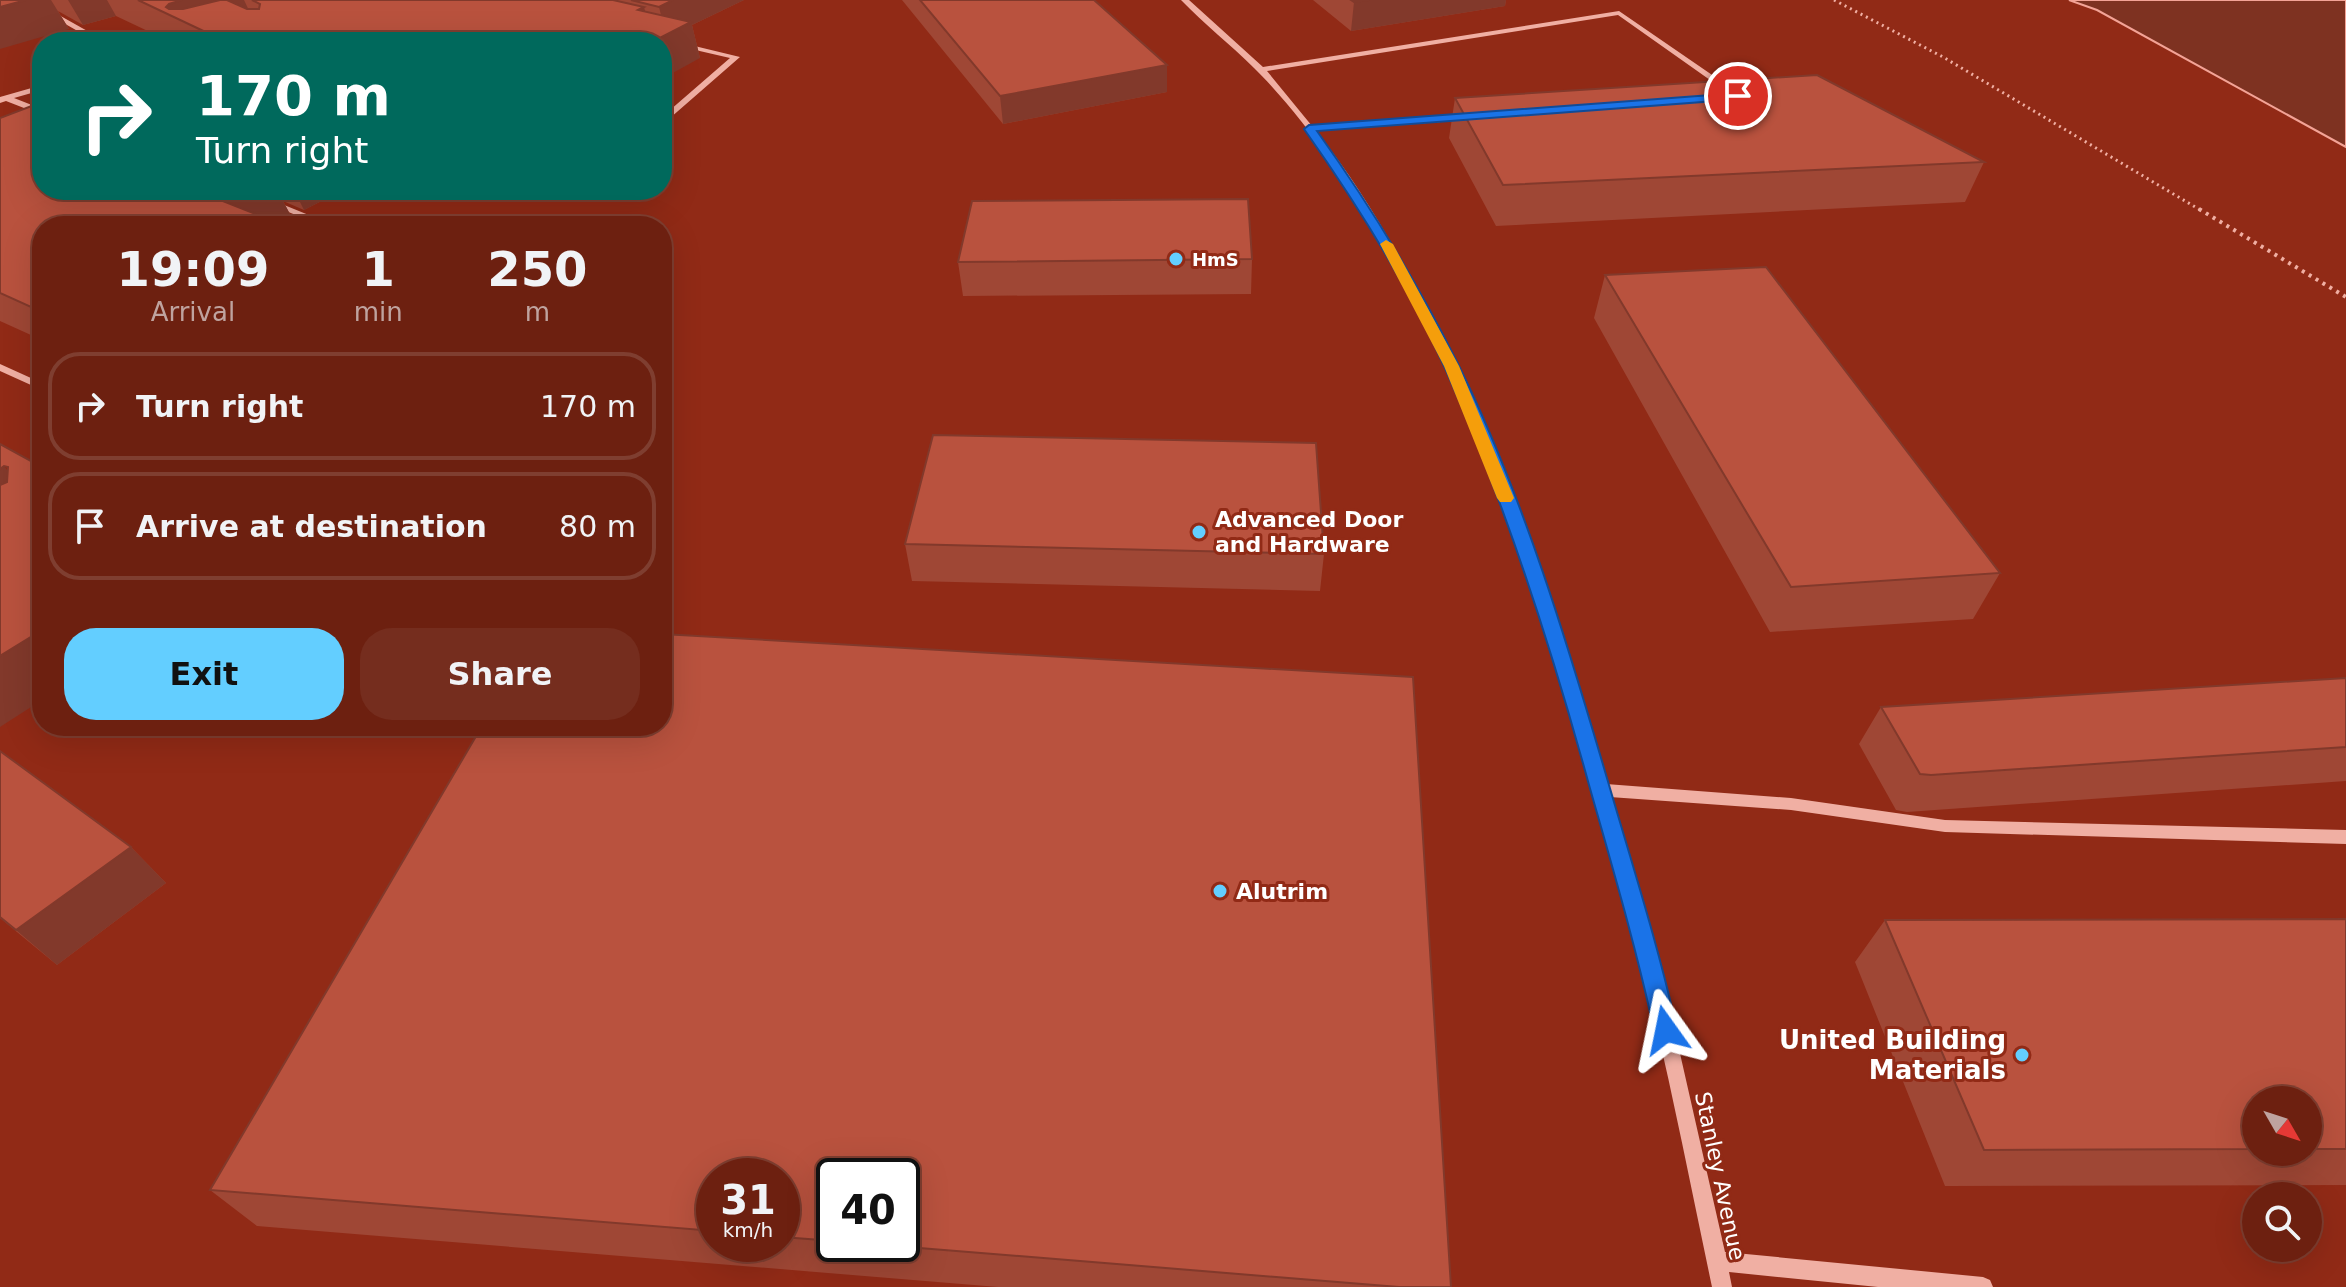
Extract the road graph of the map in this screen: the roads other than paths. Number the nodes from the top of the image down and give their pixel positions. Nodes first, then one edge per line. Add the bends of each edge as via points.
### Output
1 (27, 0) edge
2 (1185, 0) edge
3 (85, 32) edge
4 (675, 43) edge
5 (1259, 70) junction
6 (32, 90) edge
7 (1722, 97) edge
8 (3, 99) edge
9 (32, 109) edge
10 (672, 113) edge
11 (1484, 115) edge
12 (1309, 129) junction
13 (265, 200) edge
14 (306, 216) edge
15 (0, 367) edge
16 (32, 382) edge
17 (1601, 790) junction
18 (2346, 837) edge
19 (1716, 1261) junction
20 (1722, 1287) edge
21 (1983, 1287) edge

1 - 3 street
2 - 5 street, Stanley Avenue
4 - 10 street via 736,57
5 - 7 street via 1619,13 1738,96
5 - 12 street, Stanley Avenue
6 - 8 street
8 - 9 street
11 - 12 street
12 - 17 street, Stanley Avenue via 1390,250 1451,366 1562,654
13 - 14 street
15 - 16 street
17 - 18 street via 1791,804 1945,826
17 - 19 street, Stanley Avenue via 1653,973
19 - 20 street, Stanley Avenue
19 - 21 street

